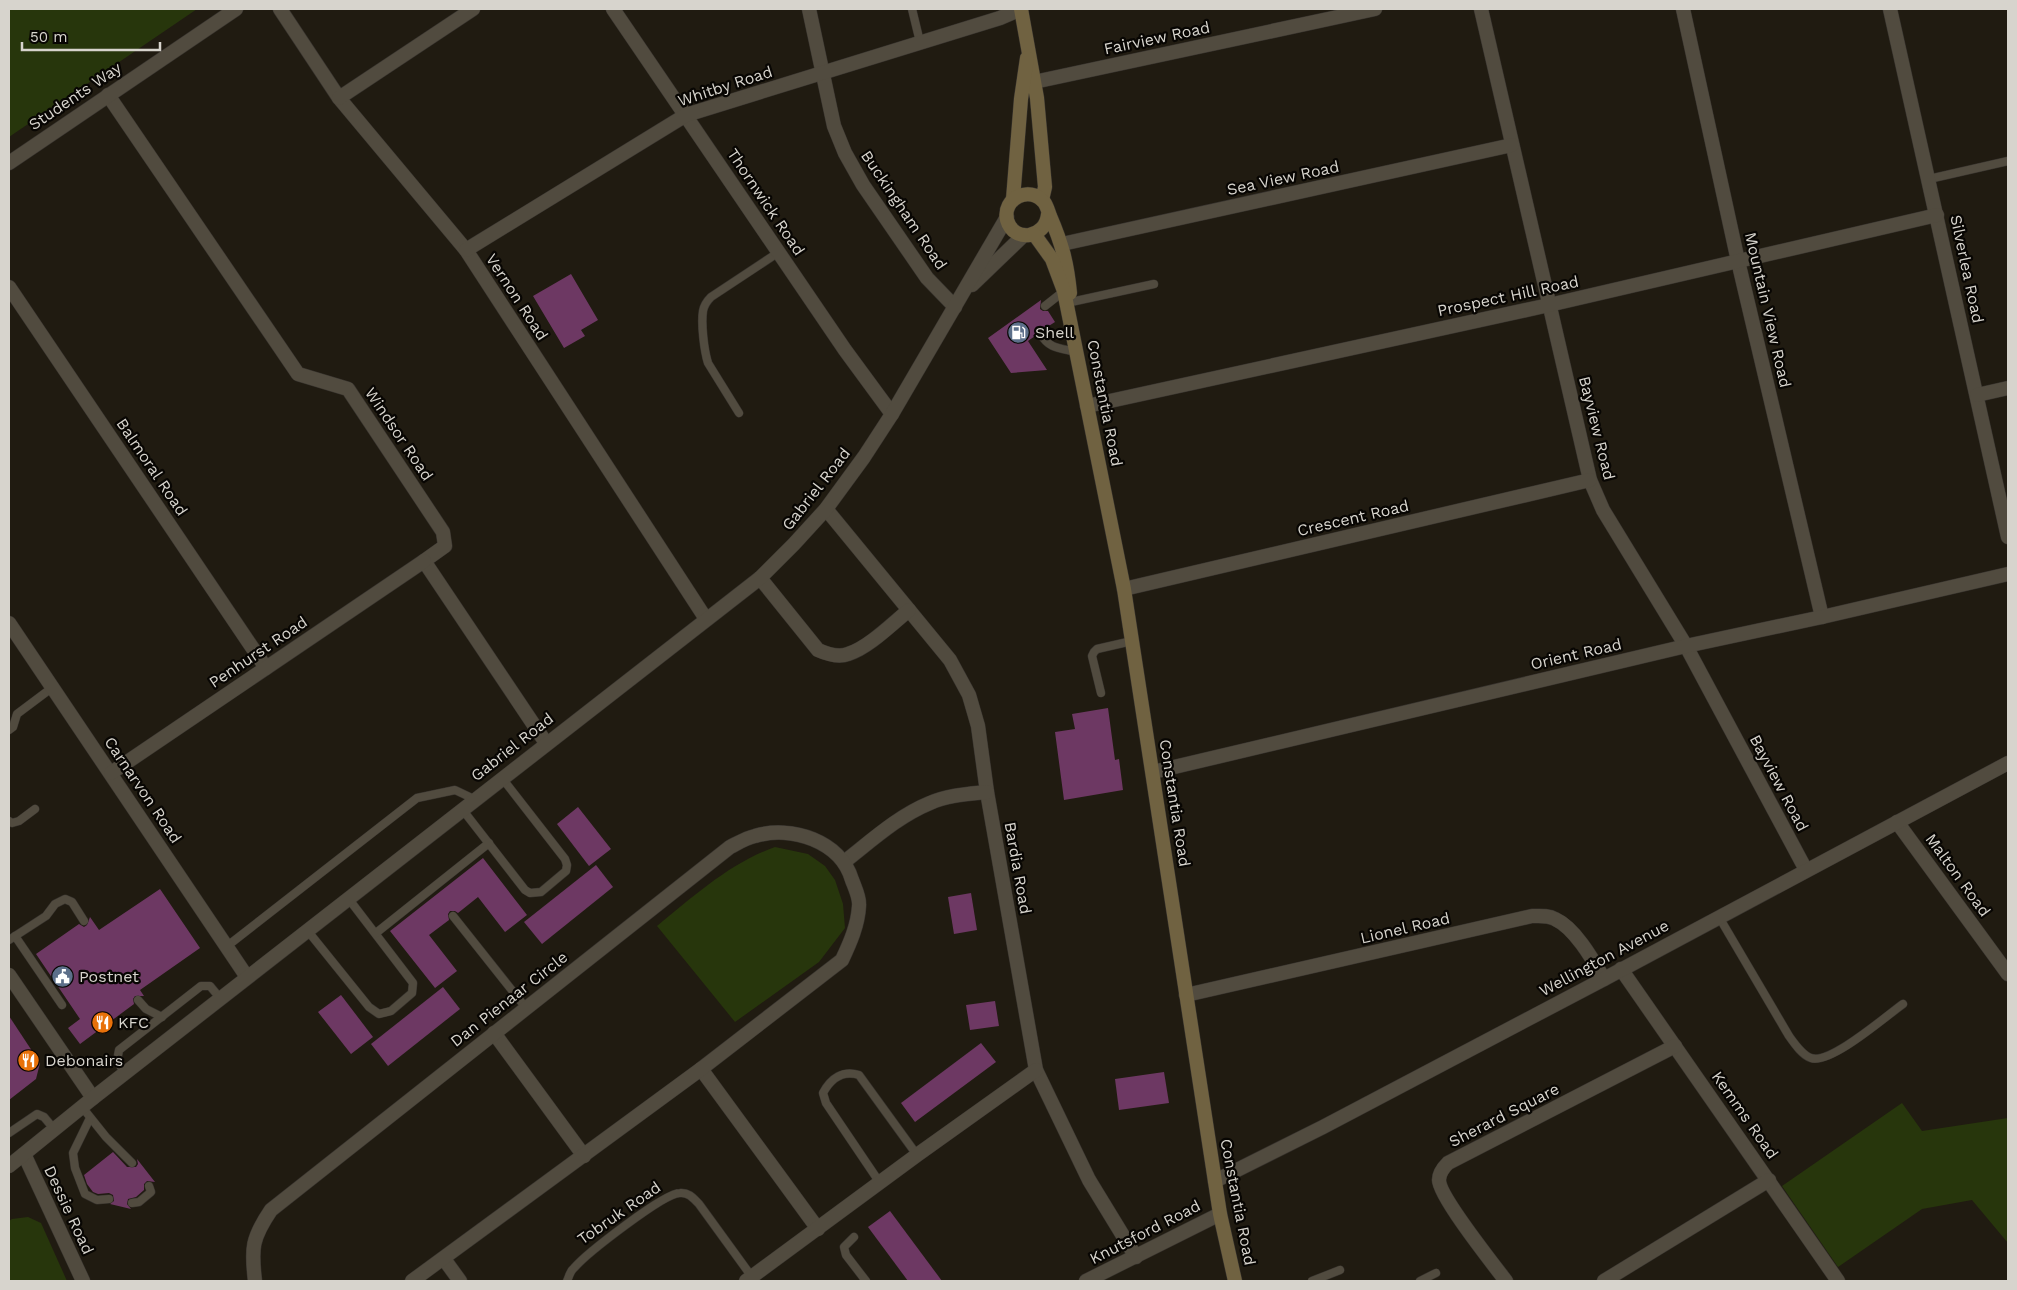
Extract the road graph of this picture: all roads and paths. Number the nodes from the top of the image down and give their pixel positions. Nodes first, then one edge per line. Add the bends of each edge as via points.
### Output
1 (236, 9) edge
2 (280, 9) edge
3 (472, 9) edge
4 (614, 9) edge
5 (809, 9) edge
6 (912, 9) edge
7 (1021, 9) edge
8 (1375, 9) edge
9 (1481, 9) edge
10 (1683, 9) edge
11 (1890, 9) edge
12 (920, 42) junction
13 (1028, 51) junction
14 (823, 73) junction
15 (1034, 82) junction
16 (108, 96) junction
17 (340, 98) junction
18 (686, 115) junction
19 (1512, 146) junction
20 (2008, 161) edge
21 (9, 162) edge
22 (1929, 179) junction
23 (1013, 199) junction
24 (1042, 200) junction
25 (1048, 214) junction
26 (1937, 215) junction
27 (1007, 217) junction
28 (1029, 235) junction
29 (1062, 244) junction
30 (466, 250) junction
31 (779, 252) junction
32 (1738, 261) junction
33 (1154, 284) dead end
34 (9, 286) edge
35 (965, 290) junction
36 (1068, 296) junction
37 (1549, 305) junction
38 (1044, 306) dead end
39 (956, 307) junction
40 (1040, 333) dead end
41 (1077, 352) junction
42 (2008, 388) edge
43 (1977, 395) junction
44 (1087, 406) junction
45 (739, 413) dead end
46 (892, 414) junction
47 (1590, 480) junction
48 (826, 509) junction
49 (2008, 537) edge
50 (424, 561) junction
51 (2008, 574) edge
52 (760, 578) junction
53 (1124, 589) junction
54 (908, 610) junction
55 (1822, 618) junction
56 (706, 619) junction
57 (9, 623) edge
58 (1132, 641) junction
59 (1686, 646) junction
60 (266, 668) junction
61 (53, 687) junction
62 (1101, 693) dead end
63 (9, 730) edge
64 (546, 743) junction
65 (2008, 763) edge
66 (1153, 772) junction
67 (111, 773) junction
68 (502, 778) junction
69 (987, 792) junction
70 (474, 799) junction
71 (35, 809) dead end
72 (462, 809) junction
73 (9, 821) edge
74 (1897, 822) junction
75 (489, 843) junction
76 (844, 862) junction
77 (1806, 870) junction
78 (348, 898) junction
79 (454, 916) dead end
80 (1718, 917) junction
81 (84, 921) dead end
82 (307, 930) junction
83 (376, 933) junction
84 (12, 938) edge
85 (226, 947) junction
86 (1621, 969) junction
87 (2008, 974) edge
88 (9, 975) edge
89 (247, 977) junction
90 (1604, 979) junction
91 (1186, 995) junction
92 (220, 998) junction
93 (138, 1000) dead end
94 (1903, 1004) dead end
95 (62, 1005) dead end
96 (526, 1008) junction
97 (162, 1017) junction
98 (494, 1033) junction
99 (1675, 1046) junction
100 (701, 1070) junction
101 (1036, 1070) junction
102 (125, 1073) junction
103 (87, 1102) junction
104 (90, 1118) junction
105 (54, 1129) junction
106 (9, 1134) edge
107 (24, 1154) junction
108 (917, 1155) junction
109 (584, 1156) junction
110 (132, 1163) dead end
111 (9, 1166) edge
112 (1769, 1180) junction
113 (1215, 1181) junction
114 (880, 1183) junction
115 (149, 1186) dead end
116 (109, 1199) dead end
117 (132, 1203) dead end
118 (1220, 1214) junction
119 (818, 1229) junction
120 (854, 1237) dead end
121 (1136, 1257) junction
122 (444, 1259) junction
123 (1340, 1270) dead end
124 (1436, 1273) dead end
125 (751, 1280) edge
126 (83, 1281) edge
127 (256, 1281) edge
128 (412, 1281) edge
129 (460, 1281) edge
130 (567, 1281) edge
131 (866, 1281) edge
132 (1086, 1281) edge
133 (1236, 1281) edge
134 (1312, 1281) edge
135 (1420, 1281) edge
136 (1506, 1281) edge
137 (1604, 1281) edge
138 (1838, 1281) edge

1 - 16 street, Students Way
2 - 17 street, Vernon Road
3 - 17 street
4 - 18 street, Thornwick Road
5 - 14 street, Buckingham Road
6 - 12 lane
7 - 12 street, Whitby Road
7 - 13 main road
8 - 15 street, Fairview Road
9 - 19 street, Bayview Road
10 - 32 street, Mountain View Road
11 - 22 street, Silverlea Road
12 - 14 street, Whitby Road
13 - 15 main road
13 - 23 main road
14 - 18 street, Whitby Road
14 - 39 street, Buckingham Road via 834,126 863,185 927,278
15 - 24 main road via 1045,187
16 - 21 street, Students Way
16 - 50 street, Windsor Road via 298,374 348,389 443,532 444,546
17 - 30 street, Vernon Road
18 - 30 street, Whitby Road
18 - 31 street, Thornwick Road
19 - 29 street, Sea View Road
19 - 37 street, Bayview Road
20 - 22 lane
22 - 26 street, Silverlea Road
23 - 24 main road via 1031,194
23 - 27 main road
24 - 25 main road
25 - 28 main road via 1045,226
25 - 29 main road, Constantia Road
26 - 32 street, Prospect Hill Road
26 - 43 street, Silverlea Road
27 - 28 main road via 1012,229
27 - 35 street, Gabriel Road
28 - 35 street, Gabriel Road
28 - 36 main road, Constantia Road via 1052,259
29 - 36 main road, Constantia Road
30 - 56 street, Vernon Road
31 - 45 lane via 711,297 703,311 708,363
31 - 46 street, Thornwick Road
32 - 37 street, Prospect Hill Road
32 - 55 street, Mountain View Road
33 - 36 lane
34 - 60 street, Balmoral Road
35 - 39 street, Gabriel Road
36 - 38 lane
36 - 41 main road, Constantia Road
37 - 44 street, Prospect Hill Road
37 - 47 street, Bayview Road
39 - 46 street, Gabriel Road
40 - 41 lane via 1052,347
41 - 44 main road, Constantia Road
42 - 43 street
43 - 49 street, Silverlea Road
44 - 53 main road, Constantia Road
46 - 48 street, Gabriel Road
47 - 53 street, Crescent Road
47 - 59 street, Bayview Road via 1608,518
48 - 52 street, Gabriel Road
48 - 54 street, Bardia Road
50 - 60 street, Penhurst Road
50 - 64 street
51 - 55 street, Orient Road
52 - 54 street via 818,650 827,654 847,655 860,649
52 - 56 street, Gabriel Road
53 - 58 main road, Constantia Road
54 - 69 street, Bardia Road via 950,660 969,695 978,726
55 - 59 street, Orient Road
56 - 64 street, Gabriel Road
57 - 61 street, Carnarvon Road
58 - 62 lane via 1094,652 1092,656
58 - 66 main road, Constantia Road
59 - 66 street, Orient Road
59 - 77 street, Bayview Road
60 - 67 street, Penhurst Road
61 - 63 lane via 17,714
61 - 67 street, Carnarvon Road
64 - 68 street, Gabriel Road
65 - 74 street, Wellington Avenue
66 - 91 main road, Constantia Road
67 - 85 street, Carnarvon Road
68 - 70 street, Gabriel Road
68 - 75 lane via 559,850 565,859 566,871 541,892 530,893
69 - 76 street via 931,802 899,820
69 - 101 street, Bardia Road
70 - 72 street, Gabriel Road
70 - 85 lane via 455,790 417,798
71 - 73 lane via 18,821
72 - 75 lane
72 - 78 street, Gabriel Road
74 - 77 street, Wellington Avenue
74 - 87 street, Malton Road
75 - 83 lane via 434,891
76 - 96 street, Dan Pienaar Circle via 807,836 779,832 754,836 730,847
76 - 100 street, Dan Pienaar Circle via 860,904 854,934 842,960
77 - 80 street, Wellington Avenue
78 - 82 street, Gabriel Road
78 - 83 lane
79 - 96 lane
80 - 86 street, Wellington Avenue
80 - 94 lane via 1789,1036 1810,1058 1822,1058 1837,1052
81 - 84 lane via 69,900 61,900 46,916
82 - 83 lane via 369,1007 380,1014 391,1011 409,997 413,988 411,978
82 - 89 street, Gabriel Road
84 - 95 lane
85 - 89 street, Carnarvon Road
86 - 90 street, Wellington Avenue
86 - 99 street, Kemms Road
88 - 103 street
89 - 92 street, Gabriel Road
90 - 91 street, Lionel Road via 1573,934 1554,918 1532,916
90 - 113 street, Wellington Avenue
91 - 113 main road, Constantia Road
92 - 97 lane via 212,988 204,985
92 - 102 street, Gabriel Road
93 - 97 lane via 146,1009
96 - 98 street, Dan Pienaar Circle
97 - 102 lane via 116,1054
98 - 109 street
98 - 127 street, Dan Pienaar Circle via 271,1210 258,1230 252,1254
99 - 112 street, Kemms Road
99 - 136 street, Sherard Square via 1448,1163 1441,1170 1439,1180 1447,1200
100 - 109 street, Dan Pienaar Circle
100 - 119 street
101 - 108 street, Tobruk Road
101 - 121 street, Bardia Road via 1089,1180
102 - 103 street, Gabriel Road
103 - 104 lane
103 - 105 street, Gabriel Road
104 - 110 lane
104 - 116 lane via 73,1152 75,1168 85,1194 98,1200
105 - 106 lane via 44,1116 37,1114
105 - 107 street, Gabriel Road
107 - 111 street, Gabriel Road
107 - 126 street, Dessie Road
108 - 114 street, Tobruk Road
108 - 114 lane via 859,1075 842,1074 823,1093 826,1103
109 - 122 street, Dan Pienaar Circle
112 - 137 street
112 - 138 street, Kemms Road
113 - 118 main road, Constantia Road
114 - 119 street, Tobruk Road
115 - 117 lane via 151,1192
118 - 121 street, Knutsford Road
118 - 133 main road, Constantia Road
119 - 125 street, Tobruk Road
120 - 131 lane via 844,1247 846,1255
121 - 132 street, Knutsford Road
122 - 128 street, Dan Pienaar Circle
122 - 129 street
123 - 134 lane
124 - 135 lane
125 - 130 lane, Tobruk Road via 699,1204 681,1192 666,1197 613,1235 572,1269

